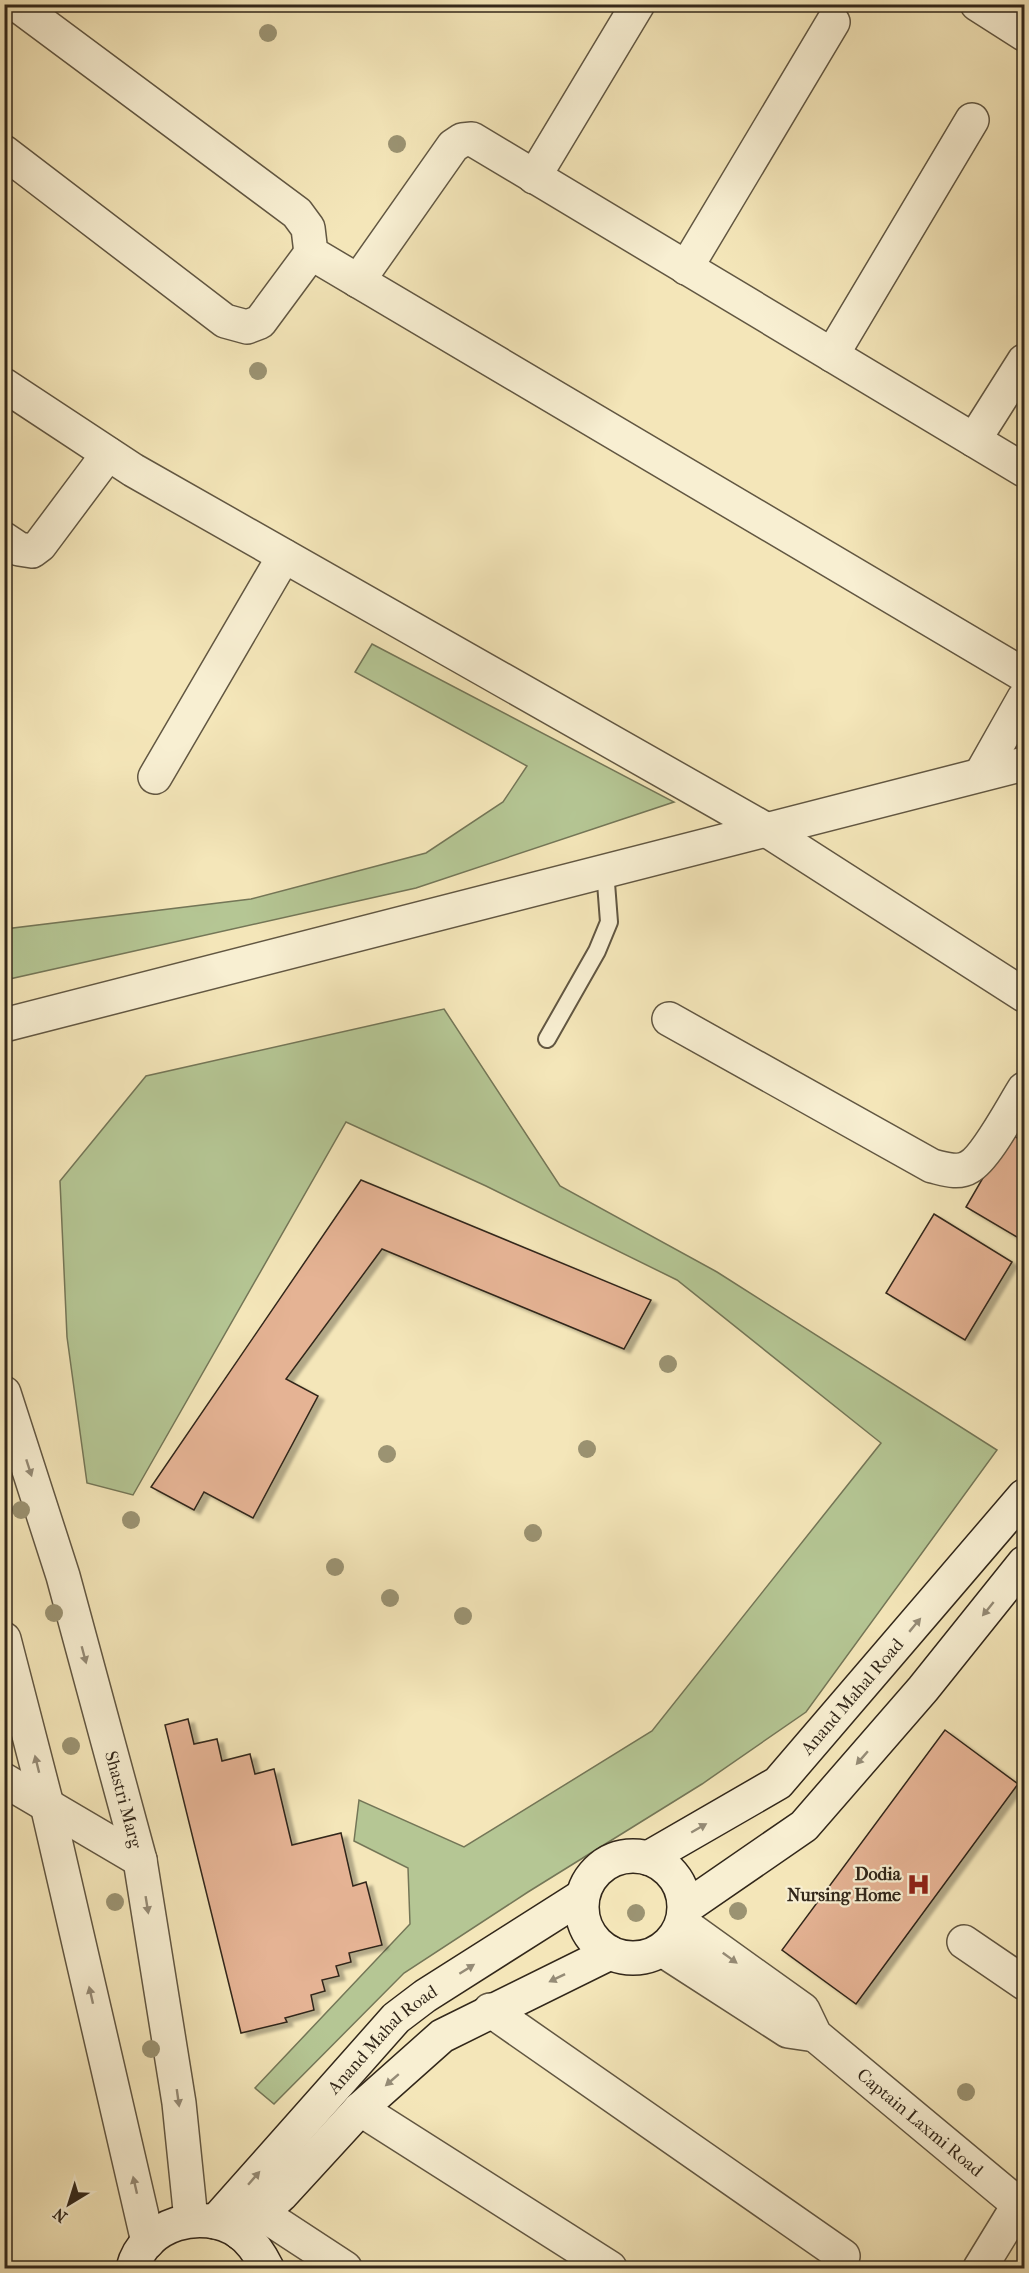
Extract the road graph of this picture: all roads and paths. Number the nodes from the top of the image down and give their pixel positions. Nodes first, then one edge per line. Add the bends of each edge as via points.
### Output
1 (16, 4) edge
2 (638, 4) edge
3 (977, 4) edge
4 (833, 22) dead end
5 (1024, 34) edge
6 (972, 120) dead end
7 (4, 152) edge
8 (534, 177) junction
9 (310, 253) junction
10 (686, 268) junction
11 (358, 281) junction
12 (832, 355) junction
13 (1024, 361) edge
14 (4, 385) edge
15 (974, 440) junction
16 (108, 454) junction
17 (1024, 470) edge
18 (4, 539) edge
19 (284, 556) junction
20 (1024, 675) edge
21 (1022, 709) edge
22 (1024, 764) edge
23 (981, 774) junction
24 (155, 777) dead end
25 (765, 829) junction
26 (605, 870) junction
27 (1024, 995) edge
28 (669, 1018) dead end
29 (4, 1025) edge
30 (547, 1039) dead end
31 (1024, 1089) edge
32 (4, 1393) edge
33 (1024, 1496) edge
34 (1024, 1563) edge
35 (4, 1639) edge
36 (4, 1780) edge
37 (47, 1805) junction
38 (648, 1858) junction
39 (140, 1860) junction
40 (581, 1897) junction
41 (684, 1916) junction
42 (964, 1942) dead end
43 (664, 1951) junction
44 (610, 1953) junction
45 (1024, 1983) edge
46 (490, 2010) junction
47 (815, 2035) junction
48 (360, 2109) junction
49 (1023, 2203) edge
50 (227, 2222) junction
51 (140, 2255) edge
52 (843, 2256) dead end
53 (267, 2268) edge
54 (345, 2268) edge
55 (610, 2268) edge
56 (980, 2268) edge

1 - 9 street via 297,213 308,228
2 - 8 street
3 - 5 street
4 - 10 street
6 - 12 street
7 - 9 street via 225,321 247,327 260,322
8 - 10 street
8 - 11 street via 472,139 462,140 453,146
9 - 11 street
10 - 12 street
11 - 20 street
12 - 15 street
13 - 15 street
14 - 16 street
15 - 17 street
16 - 18 street via 40,545 32,551 19,549
16 - 19 street
19 - 24 street
19 - 25 street
21 - 23 street
22 - 23 street
23 - 25 street
25 - 26 street
25 - 27 street
26 - 29 street
26 - 30 lane via 609,922
28 - 31 street via 932,1166 952,1171 969,1167 980,1157
32 -> 39 street, Shastri Marg via 63,1576
38 -> 33 street, Anand Mahal Road via 778,1783
34 -> 41 street via 923,1689 804,1826
37 -> 35 street
36 - 37 street
37 - 39 street
51 -> 37 street
38 - 40 street via 632,1855 607,1863 588,1880
38 - 41 street via 675,1878
39 -> 50 street, Shastri Marg via 179,2103
40 - 44 street via 586,1929 596,1944
50 -> 40 street, Anand Mahal Road via 396,2018 424,1996
41 - 43 street
41 -> 47 street, Captain Laxmi Road via 803,2010
42 - 45 street
43 - 44 street via 634,1958
43 - 47 street, Captain Laxmi Road via 788,2031
44 -> 46 street, Anand Mahal Road
46 -> 48 street, Anand Mahal Road via 442,2036
46 - 52 street
47 - 49 street, Captain Laxmi Road
48 - 50 street, Anand Mahal Road via 281,2195
48 - 55 street
49 - 56 street
50 - 51 street via 168,2227
50 - 53 street via 256,2248
50 - 54 street

